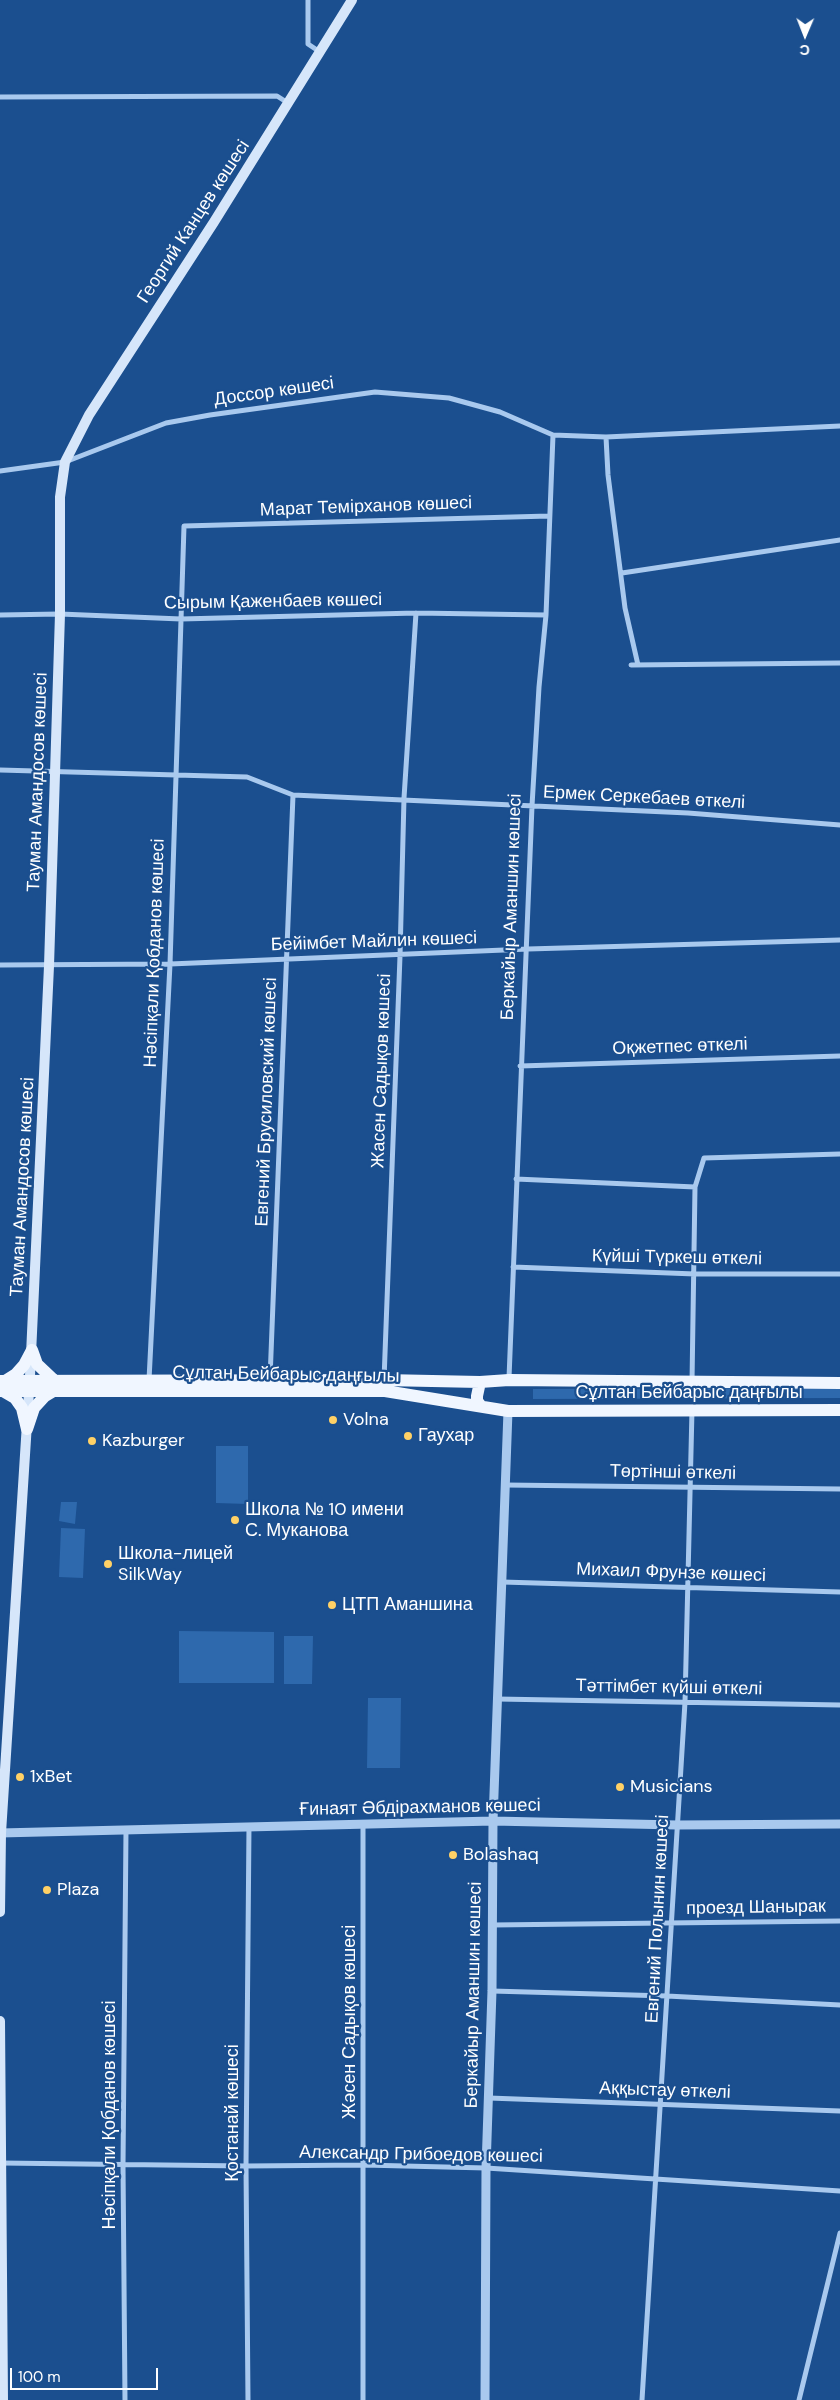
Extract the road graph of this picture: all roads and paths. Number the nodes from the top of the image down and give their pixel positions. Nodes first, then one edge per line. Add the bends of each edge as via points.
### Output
1 (308, 0) edge
2 (352, 0) edge
3 (320, 52) junction
4 (0, 97) edge
5 (289, 103) junction
6 (840, 426) edge
7 (552, 435) junction
8 (606, 437) junction
9 (65, 462) junction
10 (0, 471) edge
11 (549, 516) junction
12 (184, 526) joint
13 (840, 540) edge
14 (622, 573) junction
15 (416, 613) junction
16 (60, 614) junction
17 (0, 615) edge
18 (546, 615) junction
19 (181, 619) junction
20 (840, 663) edge
21 (631, 665) dead end
22 (638, 665) junction
23 (0, 770) edge
24 (54, 770) junction
25 (176, 774) junction
26 (293, 795) junction
27 (404, 798) junction
28 (532, 806) junction
29 (840, 825) edge
30 (840, 940) edge
31 (528, 949) junction
32 (400, 956) junction
33 (286, 959) junction
34 (170, 964) junction
35 (0, 966) edge
36 (49, 966) junction
37 (840, 1056) edge
38 (520, 1066) junction
39 (840, 1154) edge
40 (516, 1179) junction
41 (695, 1187) junction
42 (513, 1267) junction
43 (695, 1274) junction
44 (840, 1274) edge
45 (32, 1350) junction
46 (270, 1380) junction
47 (384, 1380) junction
48 (509, 1380) junction
49 (149, 1381) junction
50 (480, 1382) junction
51 (692, 1383) junction
52 (840, 1383) edge
53 (1, 1386) edge
54 (30, 1386) junction
55 (55, 1386) junction
56 (481, 1406) junction
57 (692, 1410) junction
58 (840, 1410) edge
59 (508, 1411) junction
60 (27, 1429) junction
61 (505, 1485) junction
62 (690, 1487) junction
63 (840, 1489) edge
64 (502, 1582) junction
65 (688, 1587) junction
66 (840, 1592) edge
67 (497, 1699) junction
68 (685, 1702) junction
69 (840, 1705) edge
70 (493, 1821) junction
71 (363, 1824) junction
72 (840, 1824) edge
73 (677, 1825) junction
74 (249, 1826) junction
75 (126, 1830) junction
76 (0, 1833) edge
77 (0, 1912) edge
78 (840, 1921) edge
79 (671, 1923) junction
80 (492, 1925) junction
81 (492, 1991) junction
82 (667, 1996) junction
83 (840, 2005) edge
84 (0, 2021) edge
85 (489, 2098) junction
86 (660, 2104) junction
87 (840, 2110) edge
88 (0, 2163) edge
89 (123, 2165) junction
90 (364, 2165) junction
91 (246, 2166) junction
92 (486, 2168) junction
93 (656, 2179) junction
94 (840, 2191) edge
95 (840, 2233) edge
96 (3, 2400) edge
97 (125, 2400) edge
98 (248, 2400) edge
99 (363, 2400) edge
100 (485, 2400) edge
101 (642, 2400) edge
102 (799, 2400) edge

1 - 3 street via 308,44
2 - 3 main road, Георгий Канцев көшесі
3 - 5 main road, Георгий Канцев көшесі
4 - 5 street via 277,96
5 - 9 main road, Георгий Канцев көшесі via 89,415
6 - 8 street
7 - 8 street
7 - 9 street, Доссор көшесі via 500,412 449,398 375,392 166,423
7 - 11 street, Беркайыр Аманшин көшесі
8 - 14 street
9 - 10 street, Доссор көшесі
9 - 16 main road, Тауман Амандосов көшесі via 60,497
11 - 12 street, Марат Темірханов көшесі
11 - 18 street, Беркайыр Аманшин көшесі
12 - 19 street, Нәсіпқали Қобданов көшесі
13 - 14 street
14 - 22 street via 625,608
15 - 18 street, Сырым Қаженбаев көшесі
15 - 19 street, Сырым Қаженбаев көшесі
15 - 27 street, Жасен Садықов көшесі
16 - 17 street, Сырым Қаженбаев көшесі
16 - 19 street, Сырым Қаженбаев көшесі
16 - 24 main road, Тауман Амандосов көшесі
18 - 28 street, Беркайыр Аманшин көшесі
19 - 25 street, Нәсіпқали Қобданов көшесі
20 - 22 street
21 - 22 street
23 - 24 street, Ермек Серкебаев өткелі
24 - 25 street, Ермек Серкебаев өткелі
24 - 36 main road, Тауман Амандосов көшесі
25 - 26 street, Ермек Серкебаев өткелі via 246,777
25 - 34 street, Нәсіпқали Қобданов көшесі
26 - 27 street, Ермек Серкебаев өткелі
26 - 33 street, Евгений Брусиловский көшесі
27 - 28 street, Ермек Серкебаев өткелі
27 - 32 street, Жасен Садықов көшесі
28 - 29 street, Ермек Серкебаев өткелі via 688,813
28 - 31 street, Беркайыр Аманшин көшесі
30 - 31 street, Бейімбет Майлин көшесі
31 - 32 street, Бейімбет Майлин көшесі
31 - 38 street, Беркайыр Аманшин көшесі
32 - 33 street, Бейімбет Майлин көшесі
32 - 47 street, Жасен Садықов көшесі
33 - 34 street, Бейімбет Майлин көшесі
33 - 46 street, Евгений Брусиловский көшесі
34 - 36 street, Бейімбет Майлин көшесі
34 - 49 street, Нәсіпқали Қобданов көшесі
35 - 36 street, Бейімбет Майлин көшесі
36 - 45 main road, Тауман Амандосов көшесі
37 - 38 street, Оқжетпес өткелі
38 - 40 street, Беркайыр Аманшин көшесі
39 - 41 street via 704,1158
40 - 41 street
40 - 42 street, Беркайыр Аманшин көшесі
41 - 43 street
42 - 43 street, Күйші Түркеш өткелі
42 - 48 street, Беркайыр Аманшин көшесі
43 - 44 street, Күйші Түркеш өткелі
43 - 51 street
45 - 53 main road via 19,1371
45 - 54 main road, Тауман Амандосов көшесі
45 - 55 main road via 37,1364
46 - 47 main road, Сұлтан Бейбарыс даңғылы
46 - 49 main road, Сұлтан Бейбарыс даңғылы
47 - 50 main road, Сұлтан Бейбарыс даңғылы
48 - 50 main road, Сұлтан Бейбарыс даңғылы
48 - 51 main road, Сұлтан Бейбарыс даңғылы
49 - 55 main road, Сұлтан Бейбарыс даңғылы
50 - 56 main road via 477,1401
51 - 52 main road, Сұлтан Бейбарыс даңғылы
53 - 54 main road, Сұлтан Бейбарыс даңғылы
53 - 60 main road via 22,1408
54 - 55 main road, Сұлтан Бейбарыс даңғылы
54 - 60 main road, Тауман Амандосов көшесі
55 - 56 main road, Сұлтан Бейбарыс даңғылы via 385,1390
55 - 60 main road via 34,1408
56 - 59 main road, Сұлтан Бейбарыс даңғылы
57 - 58 main road, Сұлтан Бейбарыс даңғылы
57 - 59 main road, Сұлтан Бейбарыс даңғылы
57 - 62 street, Евгений Полынин көшесі
59 - 61 street, Беркайыр Аманшин көшесі
60 - 76 main road, Тауман Амандосов көшесі
61 - 62 street, Төртінші өткелі
61 - 64 street, Беркайыр Аманшин көшесі
62 - 63 street, Төртінші өткелі
62 - 65 street, Евгений Полынин көшесі
64 - 65 street, Михаил Фрунзе көшесі
64 - 67 street, Беркайыр Аманшин көшесі
65 - 66 street, Михаил Фрунзе көшесі
65 - 68 street, Евгений Полынин көшесі
67 - 68 street, Тәттімбет күйші өткелі
67 - 70 street, Беркайыр Аманшин көшесі
68 - 69 street, Тәттімбет күйші өткелі
68 - 73 street, Евгений Полынин көшесі
70 - 71 street, Ғинаят Әбдірахманов көшесі
70 - 73 street, Ғинаят Әбдірахманов көшесі
70 - 80 street, Беркайыр Аманшин көшесі
71 - 74 street, Ғинаят Әбдірахманов көшесі
71 - 90 street, Жәсен Садықов көшесі
72 - 73 street, Ғинаят Әбдірахманов көшесі
73 - 79 street, Евгений Полынин көшесі
74 - 75 street, Ғинаят Әбдірахманов көшесі
74 - 91 street, Қостанай көшесі
75 - 76 street, Ғинаят Әбдірахманов көшесі
75 - 89 street, Нәсіпқали Қобданов көшесі
76 - 77 main road, Тауман Амандосов көшесі
78 - 79 street, проезд Шанырак
79 - 80 street, проезд Шанырак
79 - 82 street, Евгений Полынин көшесі
80 - 81 street, Беркайыр Аманшин көшесі
81 - 82 street
81 - 85 street, Беркайыр Аманшин көшесі
82 - 83 street
82 - 86 street, Евгений Полынин көшесі
84 - 88 main road
85 - 86 street, Аққыстау өткелі
85 - 92 street, Беркайыр Аманшин көшесі
86 - 87 street, Аққыстау өткелі
86 - 93 street, Евгений Полынин көшесі
88 - 89 street, Александр Грибоедов көшесі
88 - 96 main road
89 - 91 street, Александр Грибоедов көшесі
89 - 97 street, Нәсіпқали Қобданов көшесі
90 - 91 street, Александр Грибоедов көшесі
90 - 92 street, Александр Грибоедов көшесі
90 - 99 street, Жәсен Садықов көшесі
91 - 98 street, Қостанай көшесі
92 - 93 street, Александр Грибоедов көшесі
92 - 100 street, Беркайыр Аманшин көшесі
93 - 94 street, Александр Грибоедов көшесі
93 - 101 street, Евгений Полынин көшесі
95 - 102 street

